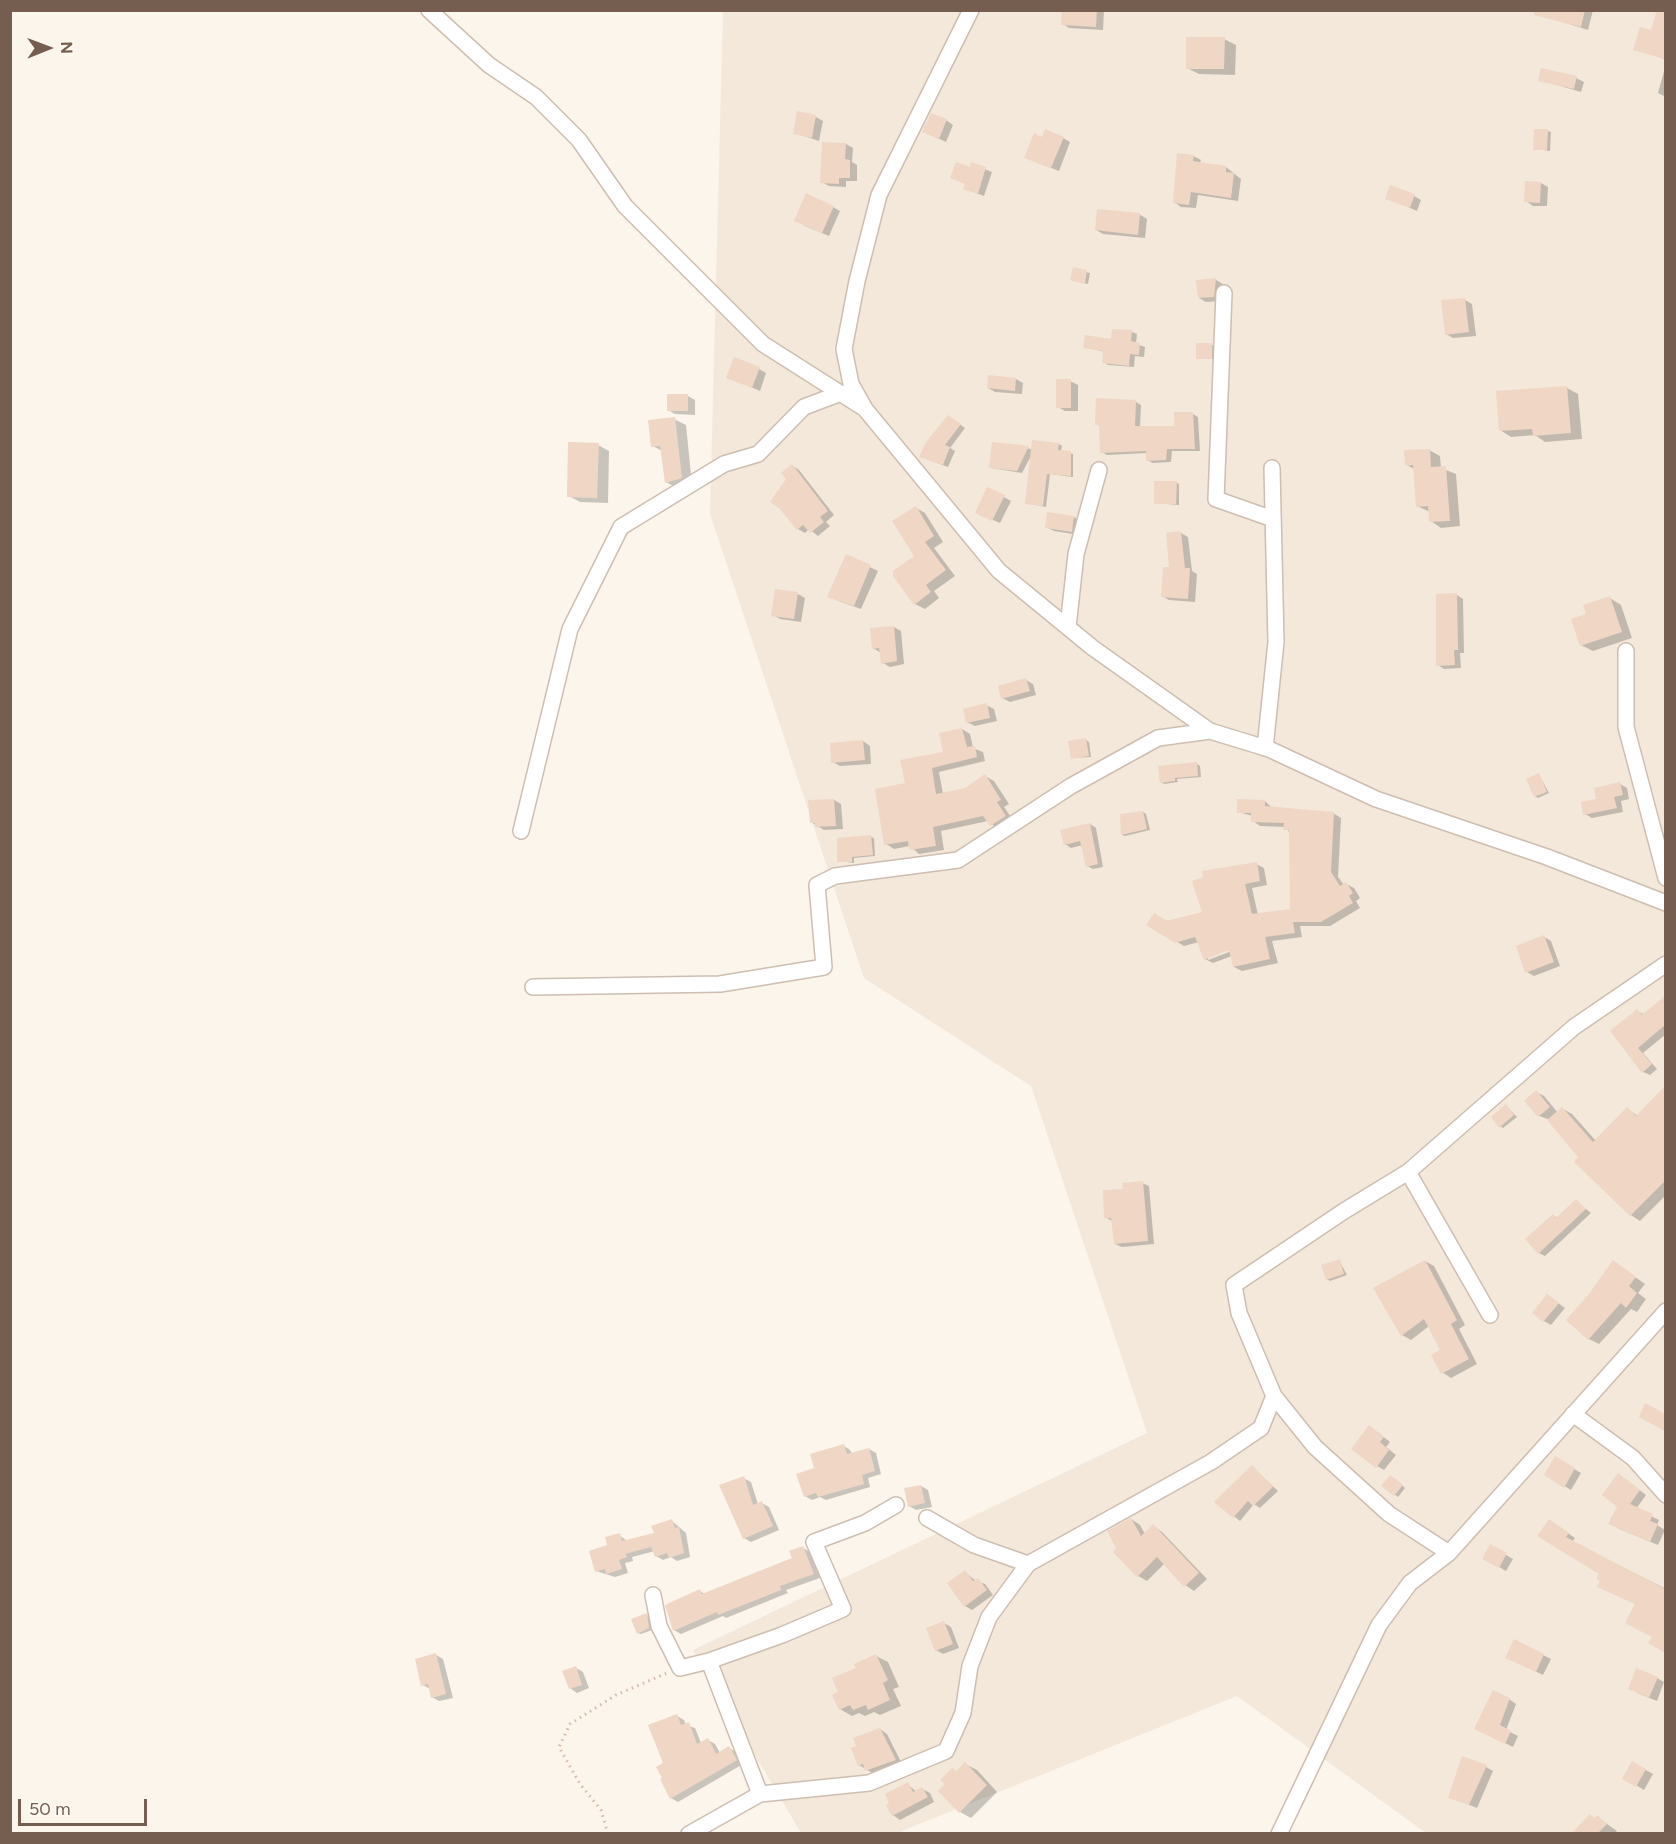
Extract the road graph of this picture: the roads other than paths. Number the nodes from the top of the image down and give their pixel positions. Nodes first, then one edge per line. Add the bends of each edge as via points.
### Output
1 (429, 10) edge
2 (971, 10) edge
3 (1224, 292) dead end
4 (842, 393) junction
5 (865, 409) junction
6 (1272, 468) dead end
7 (1099, 470) dead end
8 (1273, 519) junction
9 (1068, 627) junction
10 (1626, 651) dead end
11 (1210, 731) junction
12 (1264, 748) junction
13 (521, 831) dead end
14 (1665, 878) edge
15 (1665, 903) edge
16 (1665, 964) edge
17 (533, 987) dead end
18 (1408, 1172) junction
19 (1665, 1311) edge
20 (1490, 1316) dead end
21 (1274, 1396) junction
22 (1573, 1414) junction
23 (1665, 1495) edge
24 (896, 1505) dead end
25 (927, 1518) dead end
26 (1449, 1553) junction
27 (1028, 1564) junction
28 (653, 1595) dead end
29 (709, 1661) junction
30 (760, 1794) junction
31 (689, 1833) edge
32 (1279, 1833) edge

1 - 4 street via 489,65 536,97 579,140 625,206 763,344
2 - 5 street via 879,195 844,349 851,384
3 - 8 street via 1216,499
4 - 5 street
4 - 13 street via 804,407 758,454 724,464 621,527 570,629
5 - 9 street via 999,571
6 - 8 street
7 - 9 street via 1076,554
8 - 12 street via 1276,642
9 - 11 street
10 - 14 street via 1626,727
11 - 12 street
11 - 17 street via 1158,738 1140,747 1053,797 958,860 835,876 817,885 824,967 720,984
12 - 15 street via 1376,799 1547,857
16 - 18 street via 1574,1027
18 - 20 street
18 - 21 street via 1234,1285 1239,1313
19 - 22 street
21 - 26 street via 1315,1447 1389,1514
21 - 27 street via 1261,1428 1211,1462
22 - 23 street via 1633,1458
22 - 26 street
24 - 29 street via 866,1523 814,1542 843,1609
25 - 27 street via 974,1545
26 - 32 street via 1410,1583 1379,1626
27 - 30 street via 989,1617 970,1666 963,1713 946,1751 869,1783
28 - 29 street via 659,1626 680,1668
29 - 30 street
30 - 31 street

